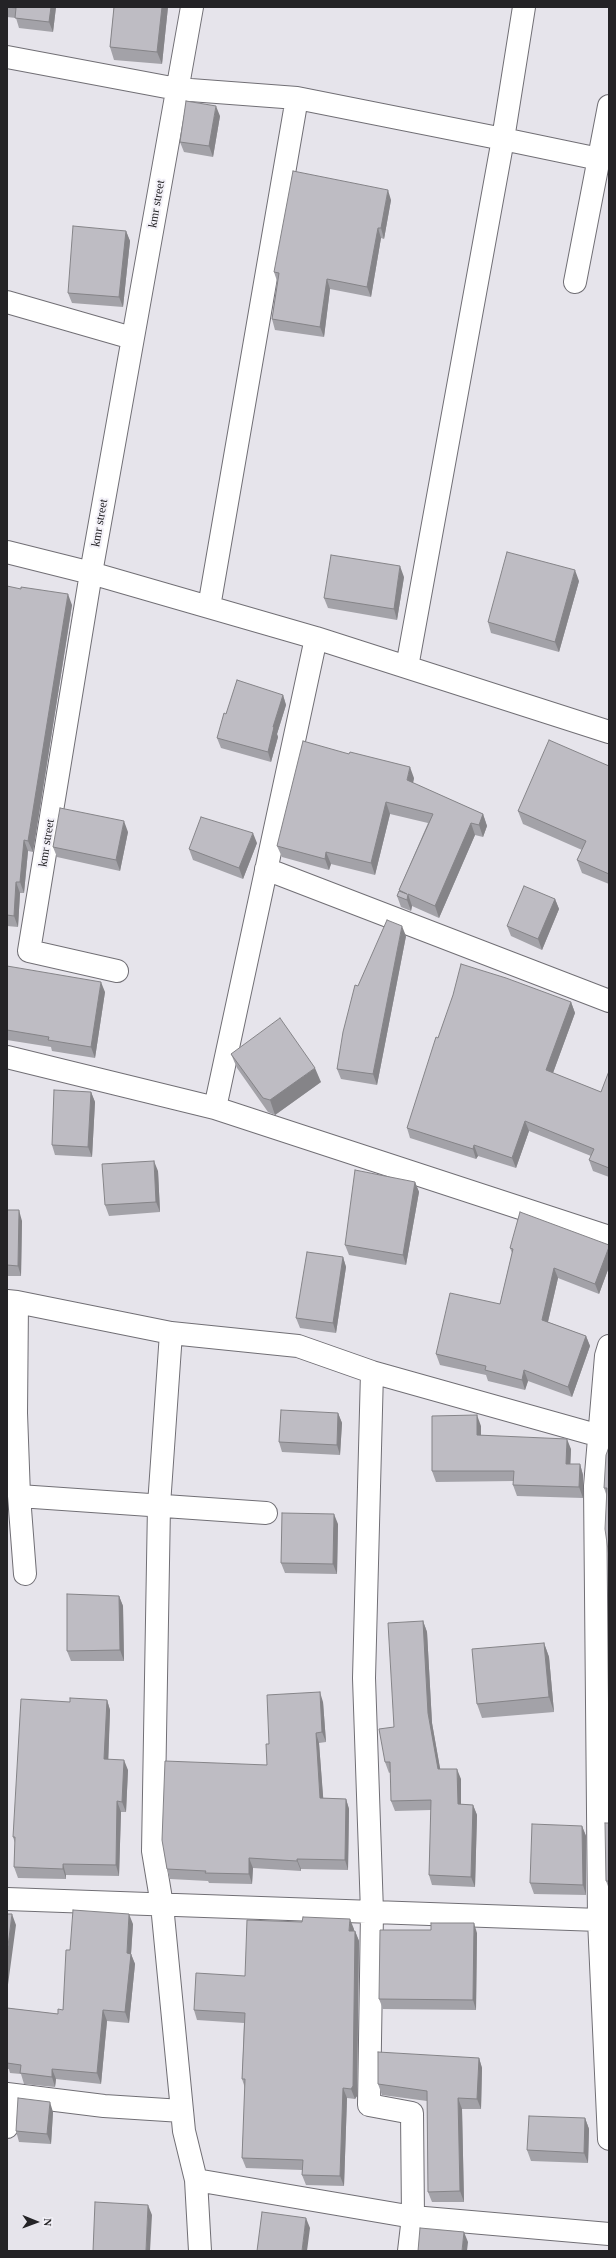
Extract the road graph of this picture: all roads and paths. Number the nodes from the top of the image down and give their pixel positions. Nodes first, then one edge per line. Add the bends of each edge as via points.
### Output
1 (192, 7) edge
2 (524, 7) edge
3 (7, 58) edge
4 (177, 89) junction
5 (298, 98) junction
6 (609, 106) edge
7 (503, 139) junction
8 (599, 159) junction
9 (575, 282) dead end
10 (7, 302) edge
11 (132, 338) junction
12 (7, 552) edge
13 (91, 574) junction
14 (209, 607) junction
15 (316, 638) junction
16 (407, 667) junction
17 (609, 732) edge
18 (266, 869) junction
19 (117, 971) dead end
20 (609, 1001) edge
21 (7, 1057) edge
22 (214, 1108) junction
23 (609, 1236) edge
24 (12, 1301) edge
25 (171, 1333) junction
26 (609, 1346) edge
27 (372, 1372) junction
28 (600, 1436) junction
29 (19, 1496) junction
30 (160, 1505) junction
31 (266, 1514) dead end
32 (25, 1574) dead end
33 (7, 1899) edge
34 (162, 1906) junction
35 (372, 1912) junction
36 (604, 1921) edge
37 (9, 2094) edge
38 (182, 2111) junction
39 (7, 2127) edge
40 (609, 2139) edge
41 (196, 2180) junction
42 (413, 2217) junction
43 (609, 2234) edge
44 (200, 2251) edge
45 (409, 2251) edge

1 - 4 street, kmr street
2 - 7 street
3 - 4 street
4 - 5 street
4 - 11 street, kmr street
5 - 7 street
5 - 14 street
6 - 8 street
7 - 8 street
7 - 16 street
8 - 9 street
10 - 11 street
11 - 13 street, kmr street
12 - 13 street
13 - 14 street
13 - 19 street, kmr street via 29,951
14 - 15 street
15 - 16 street
15 - 18 street
16 - 17 street
18 - 20 street
18 - 22 street
21 - 22 street
22 - 23 street
24 - 25 street
24 - 29 street
25 - 27 street via 298,1346
25 - 30 street
26 - 28 street
27 - 28 street
27 - 35 street via 364,1678
28 - 36 street via 596,1486
29 - 30 street
29 - 32 street
30 - 31 street
30 - 34 street via 153,1852
33 - 34 street
34 - 35 street
34 - 38 street
35 - 36 street
35 - 42 street via 369,2105 412,2113
36 - 40 street
37 - 38 street via 104,2106
37 - 39 street
38 - 41 street via 184,2131
41 - 42 street
41 - 44 street
42 - 43 street
42 - 45 street

